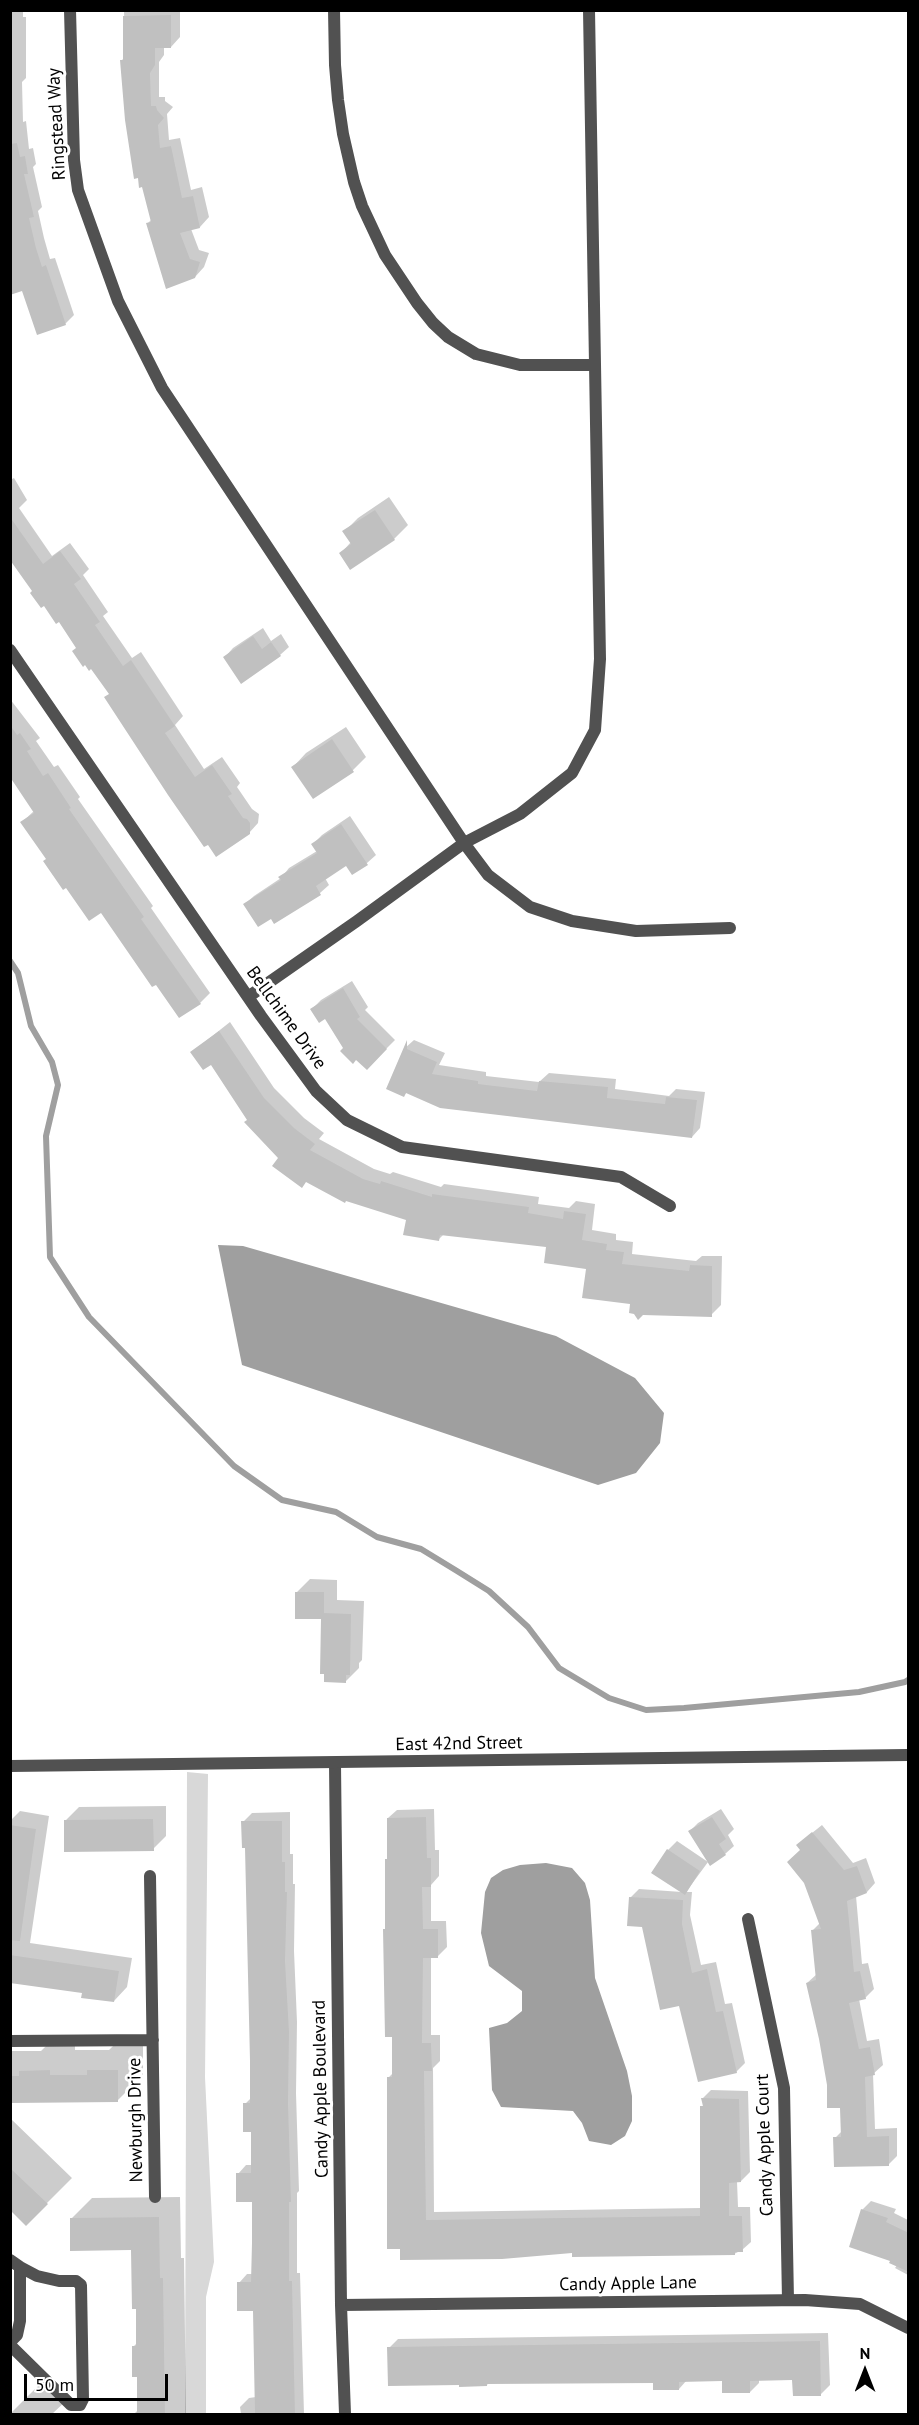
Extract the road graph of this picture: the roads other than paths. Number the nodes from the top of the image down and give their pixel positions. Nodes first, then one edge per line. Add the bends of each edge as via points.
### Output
1 (70, 10) edge
2 (334, 10) edge
3 (589, 10) edge
4 (595, 365) junction
5 (10, 650) edge
6 (464, 843) junction
7 (730, 928) dead end
8 (248, 997) junction
9 (670, 1206) dead end
10 (909, 1755) edge
11 (335, 1764) junction
12 (10, 1766) edge
13 (150, 1876) dead end
14 (748, 1919) dead end
15 (153, 2040) junction
16 (10, 2041) edge
17 (155, 2197) dead end
18 (15, 2264) edge
19 (788, 2300) junction
20 (341, 2305) junction
21 (909, 2328) edge
22 (10, 2344) edge
23 (345, 2415) edge

1 - 6 street, Ringstead Way via 78,190 117,301 162,388
2 - 4 street via 338,100 354,182 385,255 417,303 448,337 476,354 520,365
3 - 4 street
4 - 6 street via 600,659 595,730 572,773 520,814
5 - 8 street, Bellchime Drive
6 - 7 street, Ringstead Way via 488,875 540,911 572,921 636,931
6 - 8 street
8 - 9 street, Bellchime Drive via 316,1091 347,1120 402,1148 621,1178
10 - 11 street, East 42nd Street
11 - 12 street, East 42nd Street
11 - 20 street, Candy Apple Boulevard
13 - 15 street
14 - 19 street, Candy Apple Court via 784,2088
15 - 16 street, Newburgh Drive
15 - 17 street, Newburgh Drive
18 - 22 street via 20,2325
18 - 22 street via 37,2276 81,2285 80,2404 71,2404
19 - 20 street, Candy Apple Lane
19 - 21 street, Candy Apple Lane via 860,2304
20 - 23 street, Candy Apple Boulevard

